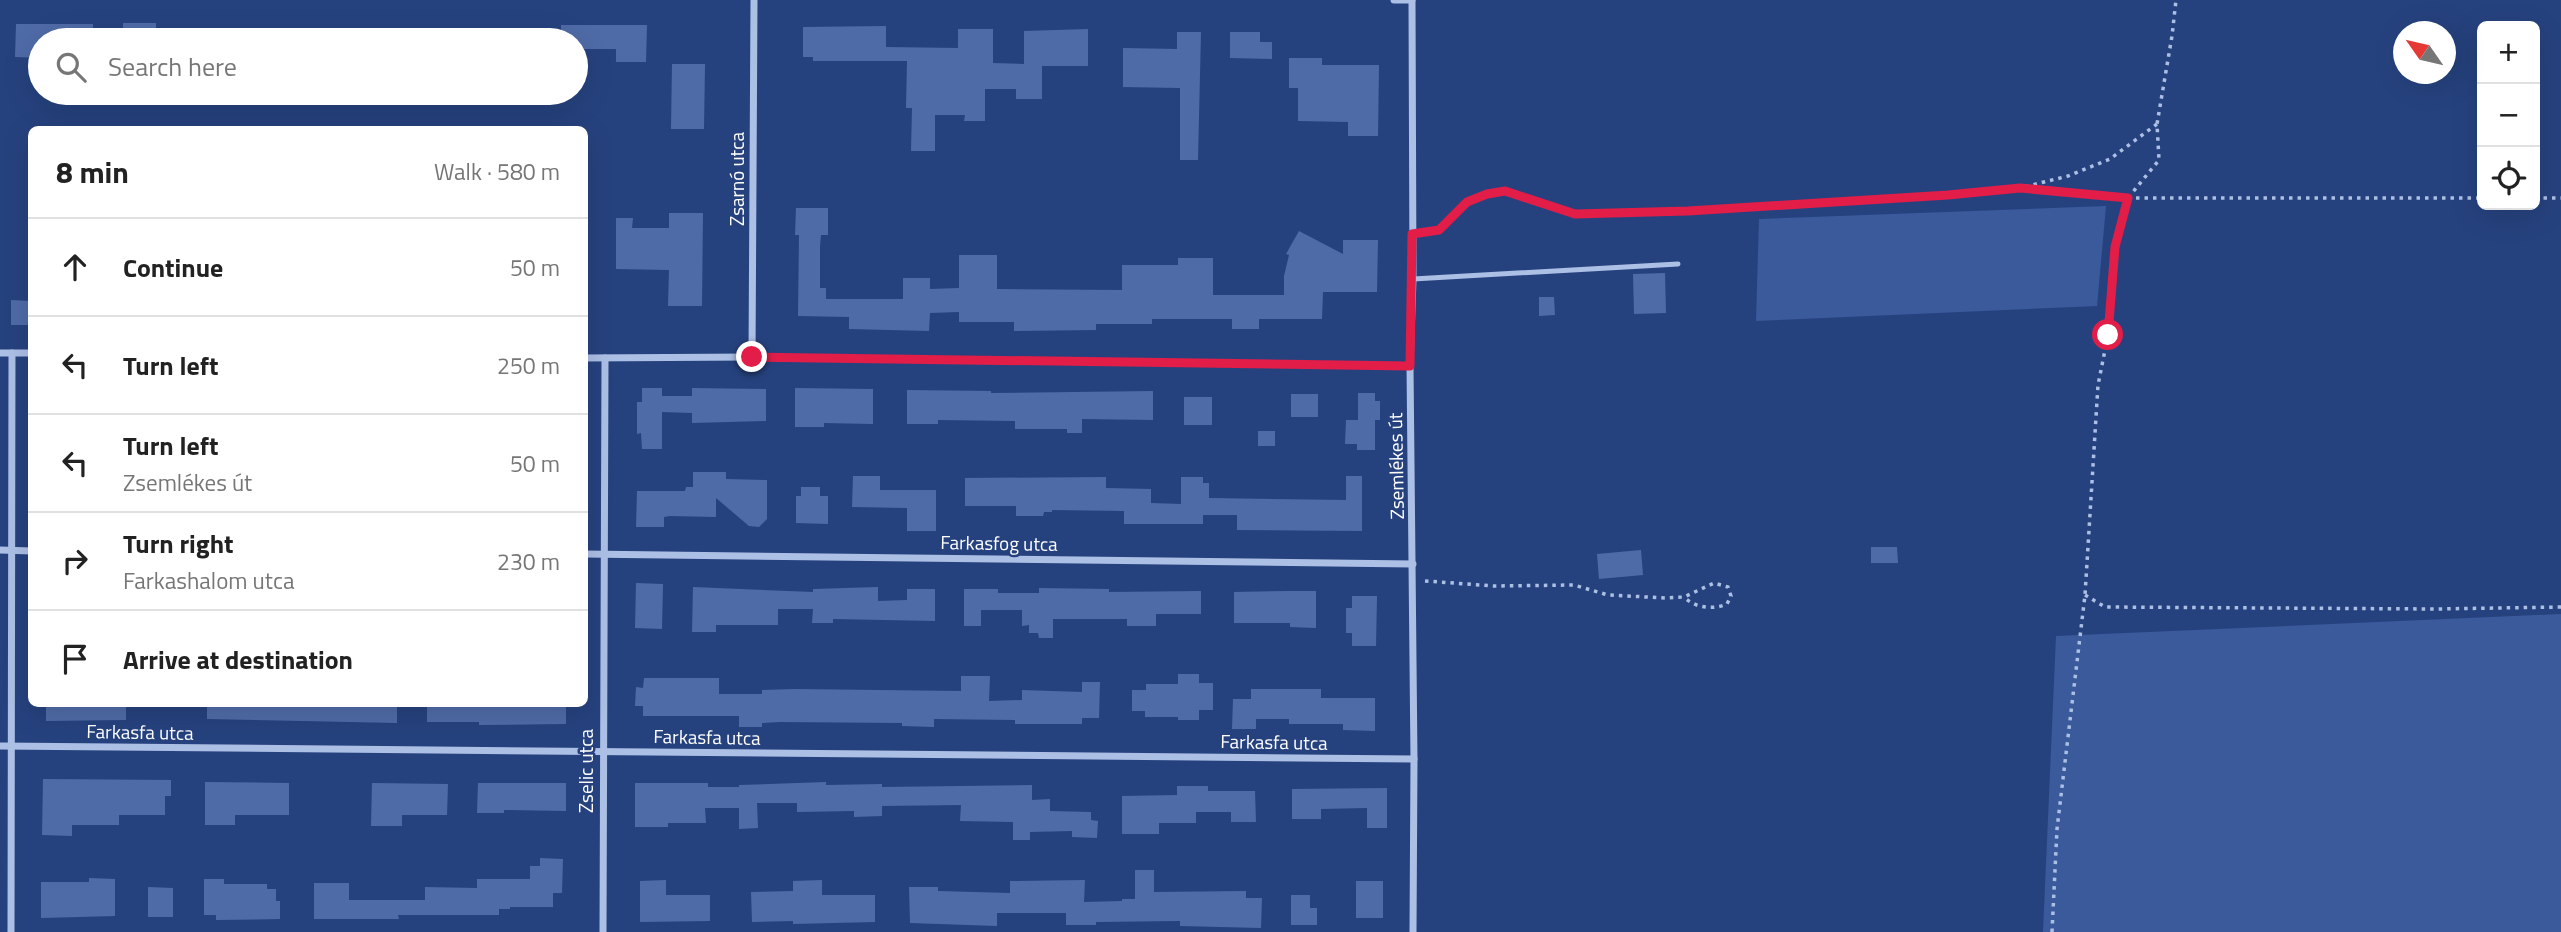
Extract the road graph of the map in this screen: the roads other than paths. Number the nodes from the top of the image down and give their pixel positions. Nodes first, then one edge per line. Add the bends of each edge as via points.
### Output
1 (754, 0) edge
2 (1394, 0) edge
3 (1412, 0) edge
4 (1678, 264) dead end
5 (1413, 279) junction
6 (0, 353) edge
7 (12, 353) junction
8 (28, 353) edge
9 (752, 357) junction
10 (588, 358) edge
11 (605, 358) junction
12 (1410, 366) junction
13 (0, 550) edge
14 (13, 550) junction
15 (28, 551) edge
16 (588, 554) edge
17 (604, 554) junction
18 (1413, 564) junction
19 (0, 746) edge
20 (11, 746) junction
21 (602, 752) junction
22 (1414, 759) junction
23 (10, 932) edge
24 (603, 932) edge
25 (1413, 932) edge

1 - 9 street, Zsarnó utca
2 - 3 street
3 - 5 street, Zsemlékes út
4 - 5 lane
5 - 12 street, Zsemlékes út
6 - 7 street
7 - 8 street
7 - 14 street
9 - 11 street
9 - 12 street
10 - 11 street
11 - 17 street, Zselic utca
12 - 18 street, Zsemlékes út
13 - 14 street
14 - 15 street
14 - 20 street
16 - 17 street, Farkasfog utca
17 - 18 street, Farkasfog utca
17 - 21 street, Zselic utca
18 - 22 street, Zsemlékes út
19 - 20 street, Farkasfa utca
20 - 21 street, Farkasfa utca
20 - 23 street
21 - 22 street, Farkasfa utca
21 - 24 street, Zselic utca
22 - 25 street, Zsemlékes út

